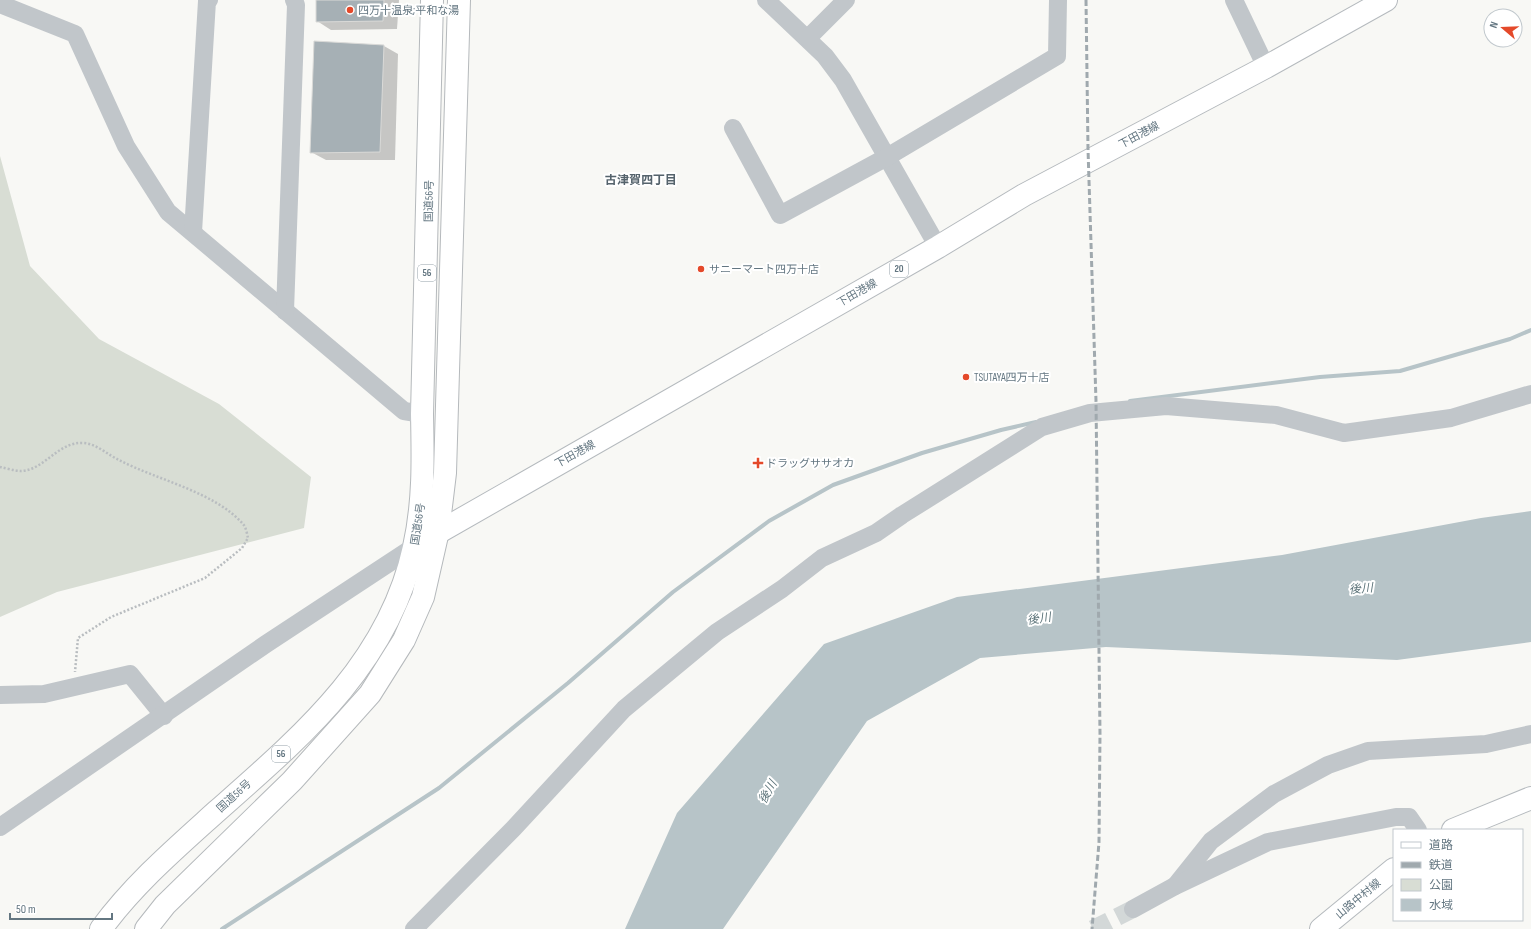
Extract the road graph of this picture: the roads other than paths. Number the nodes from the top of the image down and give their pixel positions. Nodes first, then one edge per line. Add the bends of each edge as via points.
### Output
1 (209, 0) edge
2 (294, 0) edge
3 (432, 0) edge
4 (459, 0) edge
5 (766, 0) edge
6 (846, 0) edge
7 (1058, 0) edge
8 (1234, 0) edge
9 (1386, 0) edge
10 (0, 4) edge
11 (808, 38) junction
12 (1266, 67) junction
13 (733, 128) dead end
14 (887, 157) junction
15 (193, 232) junction
16 (938, 246) junction
17 (285, 310) junction
18 (1531, 394) edge
19 (422, 414) junction
20 (438, 531) junction
21 (415, 546) junction
22 (0, 695) edge
23 (164, 716) junction
24 (1531, 734) edge
25 (1531, 798) edge
26 (0, 827) edge
27 (1417, 829) edge
28 (1455, 829) edge
29 (1393, 870) edge
30 (1175, 886) junction
31 (1133, 909) tunnel mouth
32 (101, 929) edge
33 (146, 929) edge
34 (414, 929) edge
35 (1322, 929) edge

1 - 15 street
2 - 17 street via 296,5
3 - 19 main road, 国道56号 / 56
4 - 20 main road, 国道56号 / 56 via 445,473
5 - 11 street
6 - 11 street
7 - 14 street via 1058,56
8 - 12 street
9 - 12 main road, 下田港線 / 20
10 - 15 street via 75,34 126,146 168,212
11 - 14 street via 843,80
12 - 16 main road, 下田港線 / 20 via 1024,195
13 - 14 street via 780,215
14 - 16 street
15 - 17 street
16 - 20 main road, 下田港線 / 20
17 - 19 street via 404,411
18 - 34 street via 1451,418 1344,433 1276,415 1166,406 1090,413 1042,427 876,533 822,558 782,589 717,632 624,709 514,828
19 - 21 main road, 国道56号 / 56 via 424,472
20 - 21 main road, 下田港線 / 20
20 - 33 main road, 国道56号 / 56 via 420,604 404,640 370,694 292,781 165,904
21 - 23 street via 266,644
21 - 32 main road, 国道56号 / 56 via 387,623 360,667 296,741 152,869 120,903
22 - 23 street via 44,694 130,674
23 - 26 street
24 - 30 street via 1486,744 1368,751 1328,765 1274,794 1211,841
25 - 28 main road
27 - 30 street via 1409,816 1396,817 1268,842
29 - 35 main road, 山路中村線
30 - 31 street

